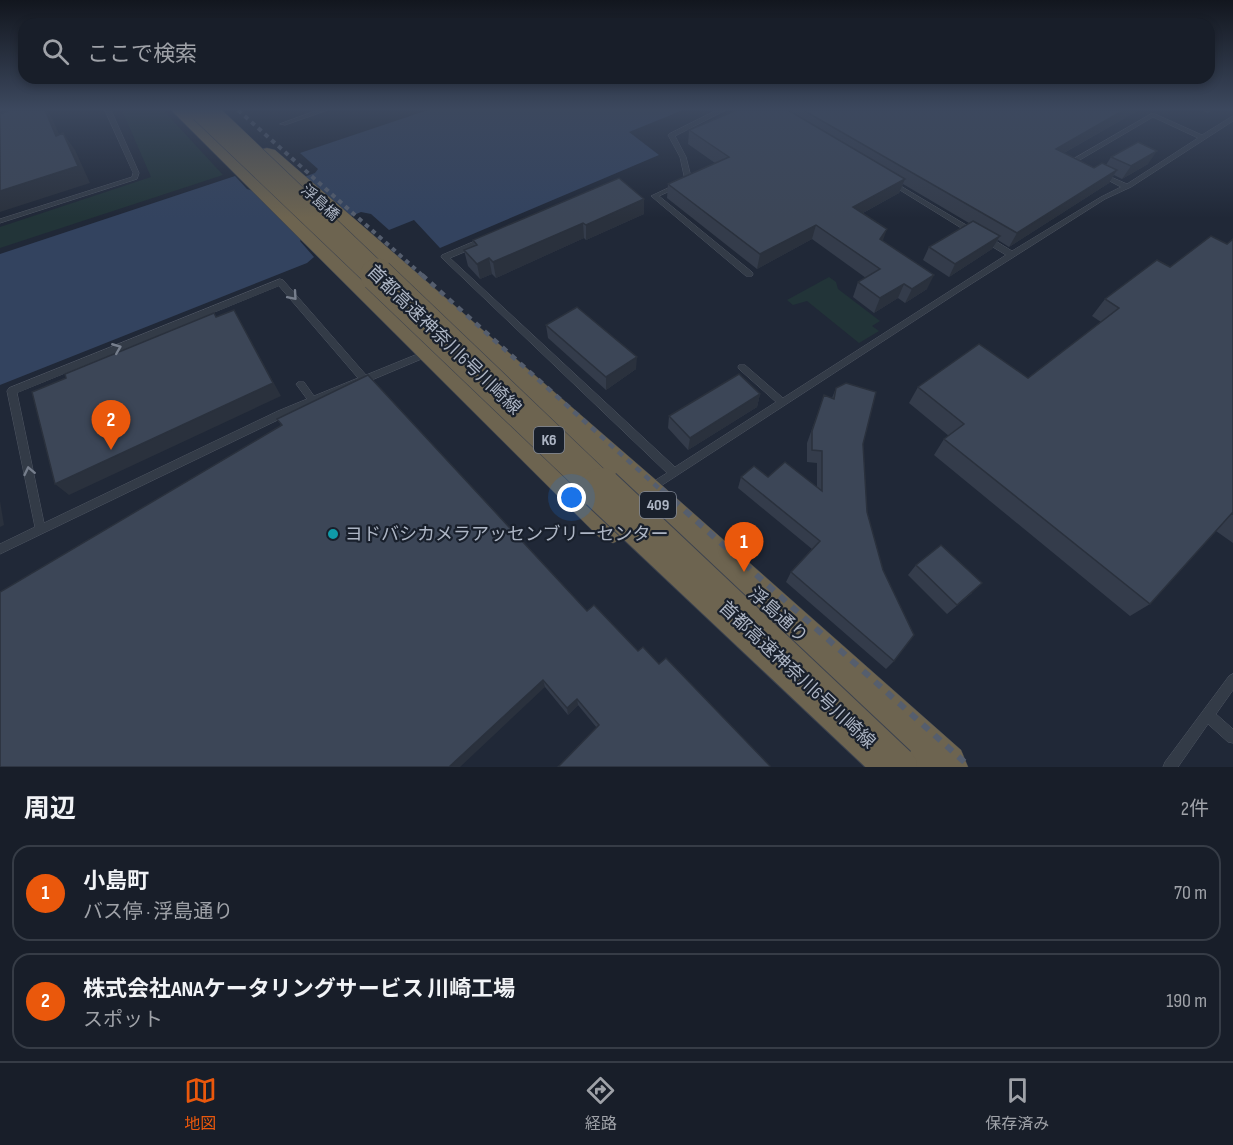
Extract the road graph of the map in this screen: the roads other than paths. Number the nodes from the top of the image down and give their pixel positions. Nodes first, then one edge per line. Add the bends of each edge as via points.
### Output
1 (124, 146) edge
2 (220, 146) edge
3 (229, 146) edge
4 (241, 146) edge
5 (258, 146) edge
6 (677, 146) edge
7 (1099, 146) edge
8 (1191, 146) edge
9 (1084, 166) edge
10 (1095, 171) edge
11 (878, 177) edge
12 (1127, 187) junction
13 (938, 210) junction
14 (927, 215) dead end
15 (0, 221) edge
16 (497, 235) edge
17 (353, 253) junction
18 (1012, 255) junction
19 (748, 274) dead end
20 (464, 332) junction
21 (432, 351) junction
22 (742, 367) dead end
23 (476, 370) junction
24 (363, 378) junction
25 (301, 384) dead end
26 (312, 400) junction
27 (783, 403) junction
28 (637, 498) junction
29 (40, 528) junction
30 (0, 549) edge
31 (1233, 680) edge
32 (1207, 715) junction
33 (1233, 737) edge
34 (868, 767) edge
35 (874, 767) edge
36 (896, 767) edge
37 (933, 767) edge
38 (944, 767) edge
39 (1170, 767) edge

1 - 15 lane via 135,178
2 - 17 highway, 浮島橋 / 409
3 - 34 highway, 首都高速神奈川6号川崎線 / K6
4 - 23 highway, 首都高速神奈川6号川崎線 / K6, bridge
5 - 17 highway, 浮島橋 / 409
6 - 19 lane via 690,181 654,196
7 - 9 lane via 1073,161
8 - 12 lane
10 - 12 lane
11 - 13 lane
12 - 18 lane
13 - 14 lane
13 - 18 lane
16 - 28 lane via 446,257
17 - 20 highway, 浮島通り / 409
17 - 21 highway, 浮島通り / 409
18 - 27 lane
20 - 21 lane
20 - 28 highway, 浮島通り / 409
21 - 24 lane
21 - 28 highway, 浮島通り / 409
22 - 27 lane
23 - 36 highway, 首都高速神奈川6号川崎線 / K6, bridge
23 - 37 highway, bridge via 767,616
24 - 26 lane
29 -> 24 lane via 12,391 280,282
25 - 26 lane
26 - 29 lane
27 - 28 lane
28 - 35 highway, 浮島通り / 409
28 - 38 highway, 浮島通り / 409
29 - 30 lane
31 - 32 lane
32 - 33 lane
32 - 39 lane

